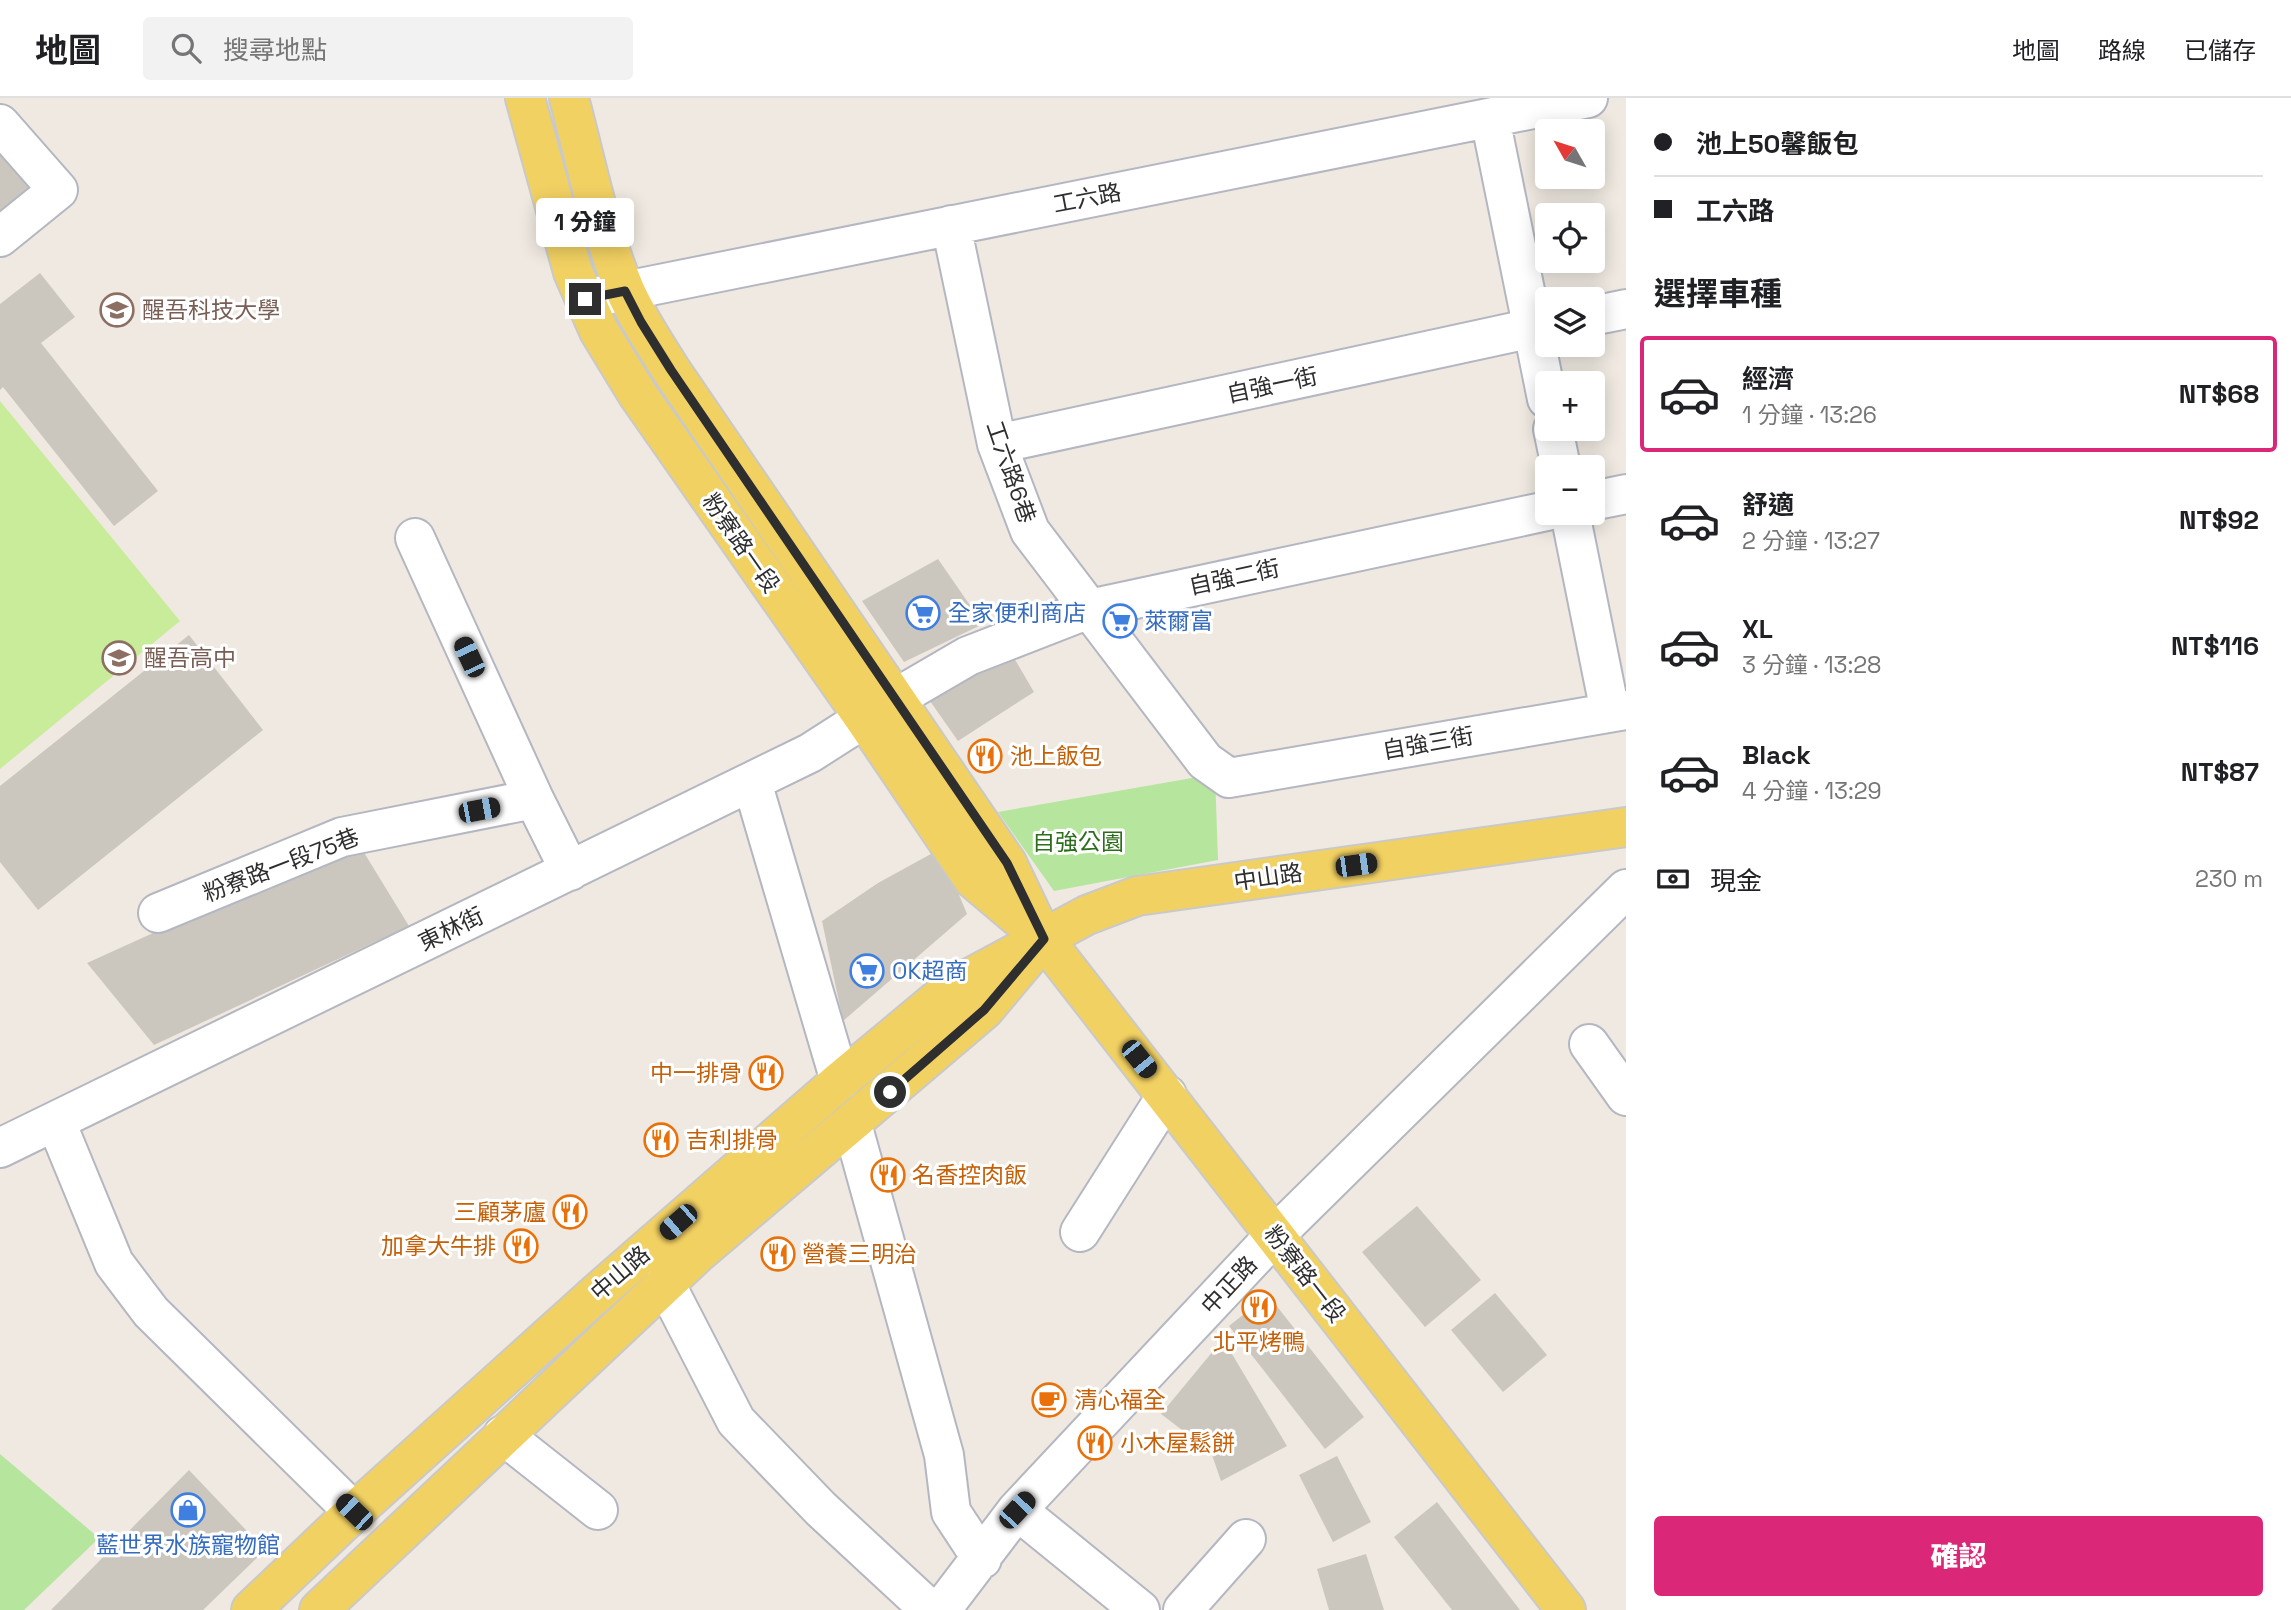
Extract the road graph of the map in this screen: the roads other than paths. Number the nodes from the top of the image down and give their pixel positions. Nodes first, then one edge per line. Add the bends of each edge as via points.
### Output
1 (525, 98) edge
2 (569, 98) edge
3 (1588, 98) edge
4 (1490, 118) junction
5 (0, 124) edge
6 (951, 225) junction
7 (0, 237) edge
8 (625, 291) junction
9 (585, 299) junction
10 (1535, 306) edge
11 (1626, 309) edge
12 (1605, 313) edge
13 (1535, 328) edge
14 (997, 444) junction
15 (1626, 494) edge
16 (1605, 498) edge
17 (1535, 514) edge
18 (1573, 525) edge
19 (415, 538) dead end
20 (1089, 609) junction
21 (896, 698) junction
22 (1618, 711) edge
23 (864, 718) junction
24 (1229, 778) joint
25 (752, 782) junction
26 (534, 799) junction
27 (1626, 827) edge
28 (570, 871) junction
29 (1626, 890) edge
30 (158, 913) dead end
31 (1044, 939) junction
32 (1589, 1044) dead end
33 (840, 1082) junction
34 (1167, 1095) junction
35 (1626, 1096) edge
36 (55, 1122) junction
37 (852, 1124) junction
38 (0, 1148) edge
39 (1080, 1232) dead end
40 (1275, 1235) junction
41 (665, 1283) junction
42 (503, 1435) junction
43 (598, 1510) dead end
44 (1017, 1510) junction
45 (354, 1512) junction
46 (1246, 1539) dead end
47 (982, 1559) junction
48 (327, 1607) edge
49 (251, 1610) edge
50 (930, 1610) edge
51 (941, 1610) edge
52 (1140, 1610) edge
53 (1183, 1610) edge
54 (1566, 1610) edge

1 - 9 main road, 粉寮路一段 via 573,272
2 - 8 main road, 粉寮路一段
3 - 4 street, 工六路
4 - 6 street, 工六路
4 - 10 street
5 - 7 street via 58,190
6 - 8 street, 工六路
6 - 14 street, 工六路6巷
8 - 9 street, 工六路
8 - 21 main road, 粉寮路一段 via 671,370
9 - 23 main road, 粉寮路一段 via 638,395
11 - 12 street
13 - 14 street, 自強一街
14 - 20 street, 工六路6巷 via 1030,531
15 - 16 street
17 - 20 street, 自強二街
18 - 22 street
19 - 26 street
20 - 21 street, 自強二街 via 968,656
20 - 24 street, 工六路6巷 via 1205,761
21 - 23 street, 東林街
21 - 31 main road, 粉寮路一段 via 1007,863
22 - 24 street, 自強三街
23 - 25 street, 東林街 via 810,753
23 - 31 main road, 粉寮路一段 via 973,879
25 - 28 street, 東林街
25 - 33 street
26 - 28 street
26 - 30 street, 粉寮路一段75巷 via 342,836
27 - 31 main road, 中山路 via 1137,896 1087,915
28 - 36 street, 東林街
29 - 40 street, 中正路
31 - 33 main road, 中山路 via 953,987
31 - 34 main road, 粉寮路一段
31 - 37 main road, 中山路 via 984,1010
32 - 35 street
33 - 45 main road, 中山路
34 - 39 street
34 - 40 main road, 粉寮路一段
36 - 38 street, 東林街
36 - 45 street via 114,1263 151,1312
37 - 41 main road, 中山路
37 - 47 street via 944,1455 951,1512
40 - 44 street, 中正路
40 - 54 main road, 粉寮路一段
41 - 42 main road, 中山路
41 - 50 street via 736,1421 821,1509
42 - 43 street
42 - 48 main road, 中山路
44 - 47 street, 中正路
44 - 52 street
45 - 49 main road, 中山路
46 - 53 street
47 - 51 street, 中正路

